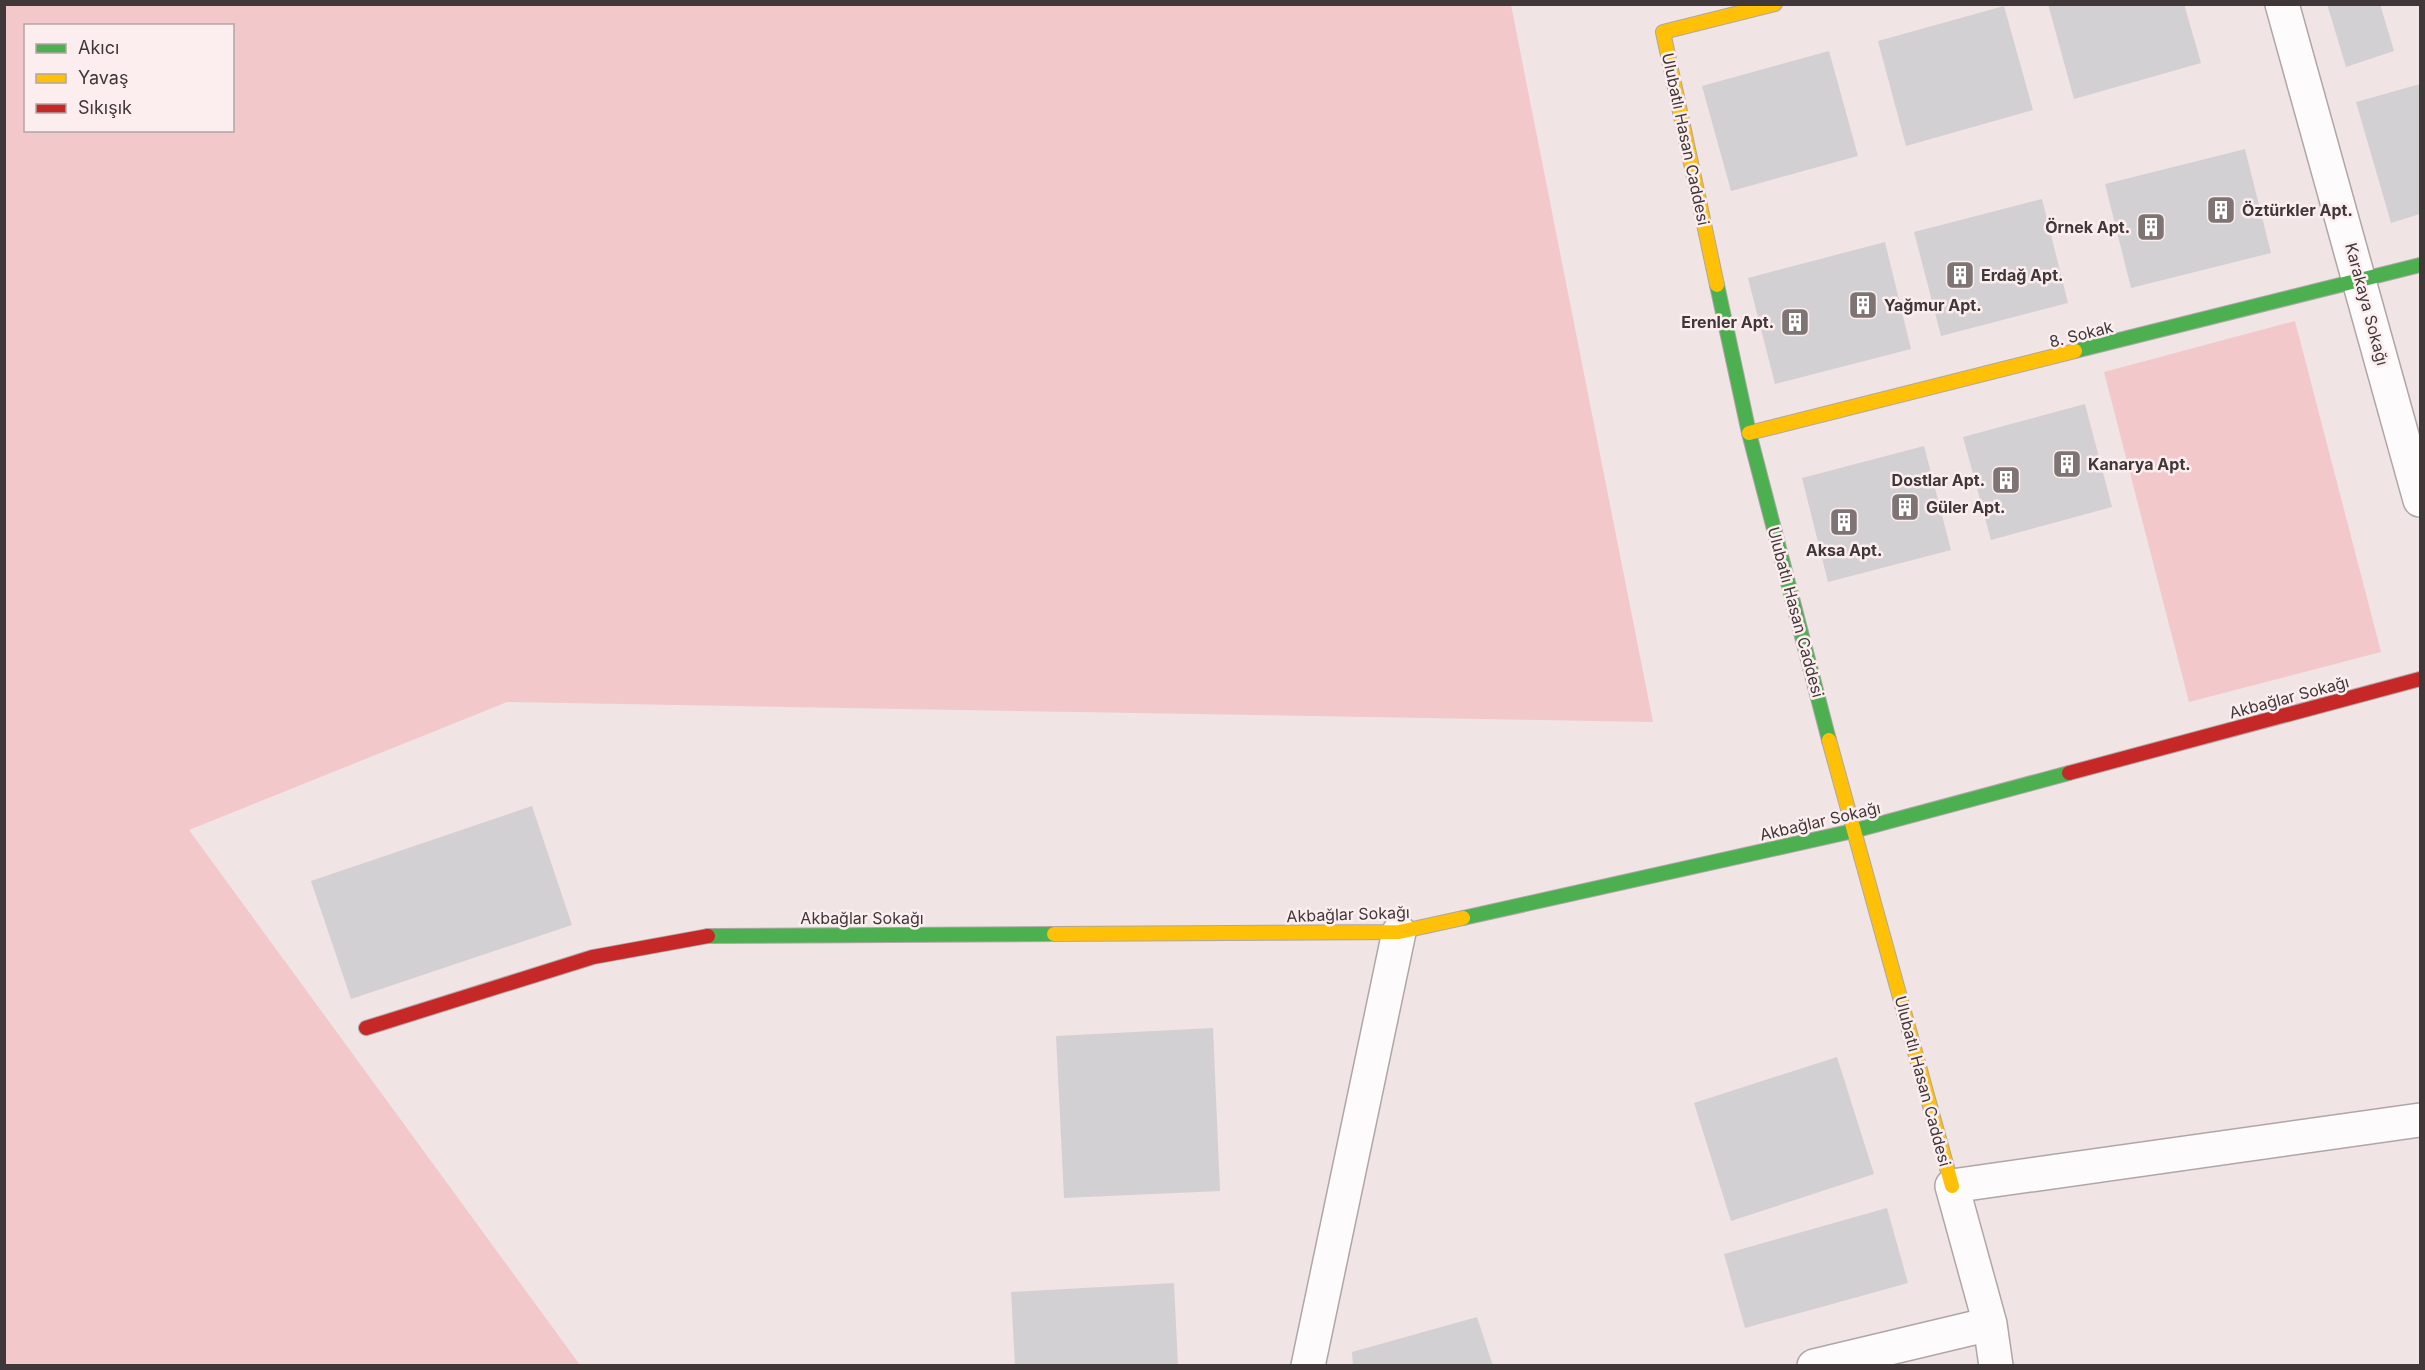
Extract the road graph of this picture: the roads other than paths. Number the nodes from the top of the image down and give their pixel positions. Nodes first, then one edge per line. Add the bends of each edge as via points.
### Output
1 (1775, 4) edge
2 (2282, 4) edge
3 (2421, 265) edge
4 (2361, 282) junction
5 (1749, 433) junction
6 (2421, 501) edge
7 (2421, 678) edge
8 (1853, 831) junction
9 (1399, 932) junction
10 (366, 1028) dead end
11 (2421, 1120) edge
12 (1952, 1186) junction
13 (1990, 1324) junction
14 (1308, 1365) edge
15 (1814, 1365) edge
16 (1996, 1365) edge

1 - 5 street, Ulubatlı Hasan Caddesi via 1663,32
2 - 4 street, Karakaya Sokağı
3 - 4 street, 8. Sokak
4 - 5 street, 8. Sokak
4 - 6 street, Karakaya Sokağı
5 - 8 street, Ulubatlı Hasan Caddesi
7 - 8 street, Akbağlar Sokağı
8 - 9 street, Akbağlar Sokağı
8 - 12 street, Ulubatlı Hasan Caddesi
9 - 10 street, Akbağlar Sokağı via 714,935 593,957
9 - 14 street
11 - 12 street, Ulubatlı Hasan Caddesi
12 - 13 street, Ulubatlı Hasan Caddesi
13 - 15 street
13 - 16 street, Ulubatlı Hasan Caddesi

